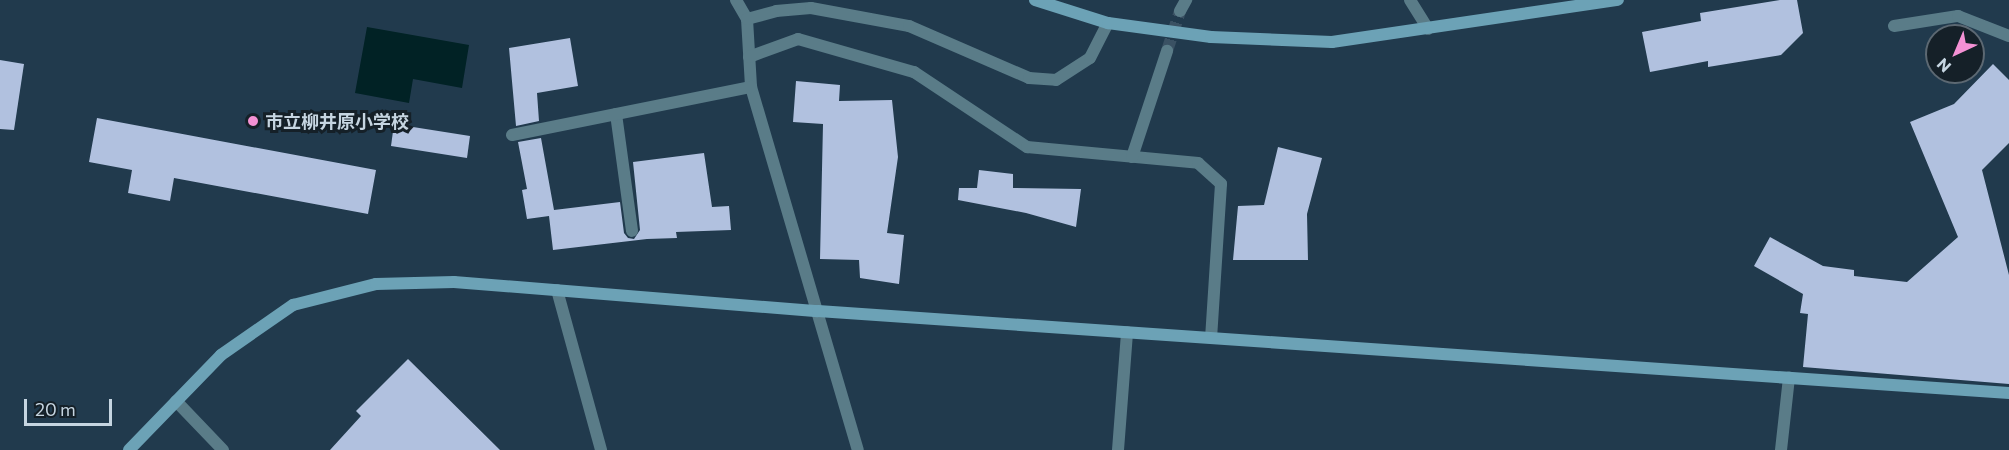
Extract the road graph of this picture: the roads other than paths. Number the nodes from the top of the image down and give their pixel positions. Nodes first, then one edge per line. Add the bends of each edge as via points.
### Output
1 (736, 0) edge
2 (1035, 0) edge
3 (1410, 0) edge
4 (1618, 0) edge
5 (747, 19) junction
6 (1108, 23) junction
7 (1894, 26) dead end
8 (1428, 29) junction
9 (2009, 36) edge
10 (1167, 51) tunnel mouth
11 (750, 57) junction
12 (751, 87) junction
13 (616, 114) junction
14 (512, 135) dead end
15 (1132, 157) junction
16 (632, 231) dead end
17 (557, 290) junction
18 (818, 311) junction
19 (1127, 332) junction
20 (1210, 337) junction
21 (1789, 376) junction
22 (2009, 393) edge
23 (176, 401) junction
24 (129, 450) edge
25 (223, 450) edge
26 (601, 450) edge
27 (858, 450) edge
28 (1118, 450) edge
29 (1782, 450) edge

1 - 5 street
2 - 6 street
3 - 8 street
4 - 8 street
5 - 6 street via 811,8 909,26 1029,78 1056,80 1090,58
5 - 11 street
6 - 8 street via 1211,37 1332,42
7 - 9 street via 1958,16
10 - 15 street
11 - 12 street
11 - 15 street via 798,39 914,72 1027,147
12 - 13 street
12 - 18 street
13 - 14 street
13 - 16 street
15 - 20 street via 1198,163 1221,184
17 - 18 street
17 - 23 street via 454,282 376,284 293,304 221,355
17 - 26 street
18 - 19 street
18 - 27 street
19 - 20 street
19 - 28 street
20 - 21 street
21 - 22 street
21 - 29 street
23 - 24 street
23 - 25 street

